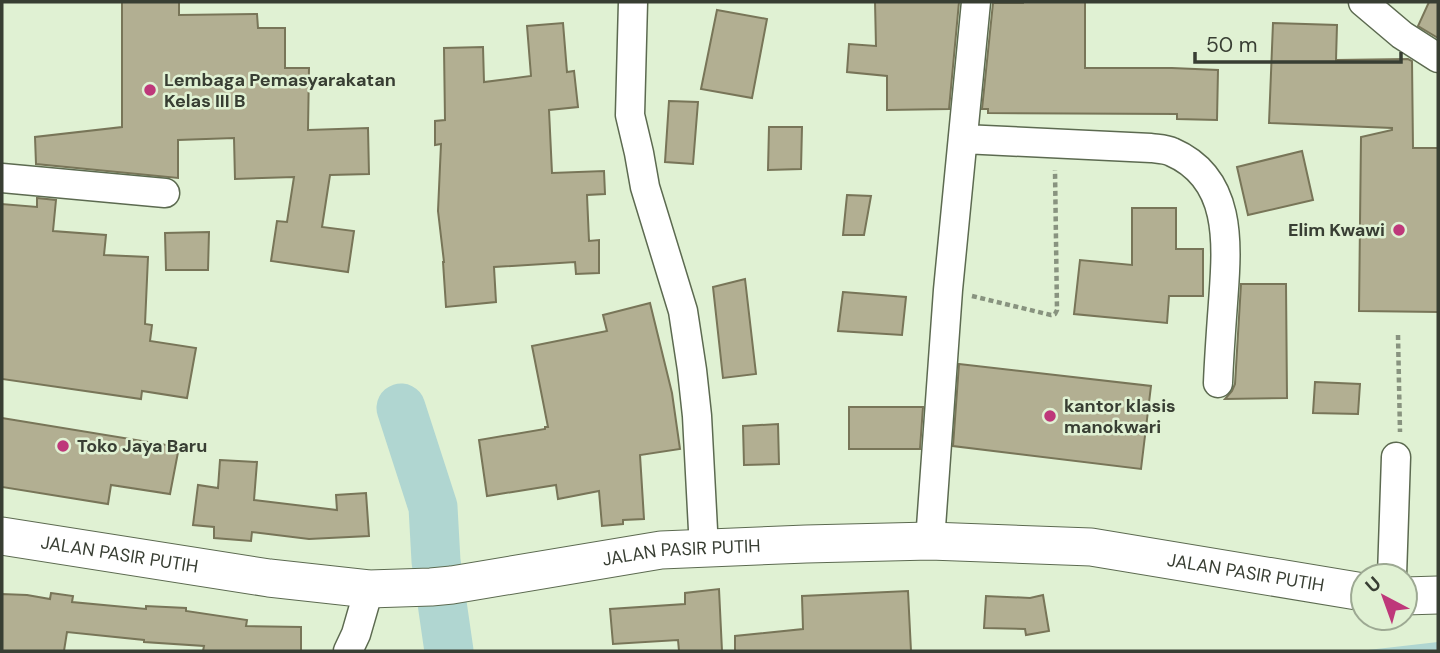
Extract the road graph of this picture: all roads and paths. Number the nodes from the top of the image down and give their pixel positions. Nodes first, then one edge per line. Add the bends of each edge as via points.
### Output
1 (633, 2) edge
2 (976, 2) edge
3 (1363, 2) edge
4 (1438, 58) edge
5 (963, 139) junction
6 (1053, 143) junction
7 (2, 178) edge
8 (165, 193) dead end
9 (948, 290) junction
10 (1398, 335) dead end
11 (1218, 383) dead end
12 (1396, 457) joint
13 (2, 536) edge
14 (930, 541) junction
15 (704, 548) junction
16 (1392, 562) edge
17 (369, 589) junction
18 (1349, 590) edge
19 (1438, 595) edge
20 (1419, 596) edge
21 (348, 651) edge

1 - 15 street via 630,115 645,187 684,311 697,416
2 - 5 street
3 - 4 street
5 - 6 street
5 - 9 street
6 - 9 path via 1056,313
6 - 11 street via 1170,151 1194,166 1211,187 1225,228
7 - 8 street
9 - 14 street
10 - 12 path via 1400,430
12 - 16 street
13 - 17 main road, JALAN PASIR PUTIH
14 - 15 main road, JALAN PASIR PUTIH
14 - 18 main road, JALAN PASIR PUTIH via 1091,547
15 - 17 main road, JALAN PASIR PUTIH via 661,550 442,586
17 - 21 street
19 - 20 main road

